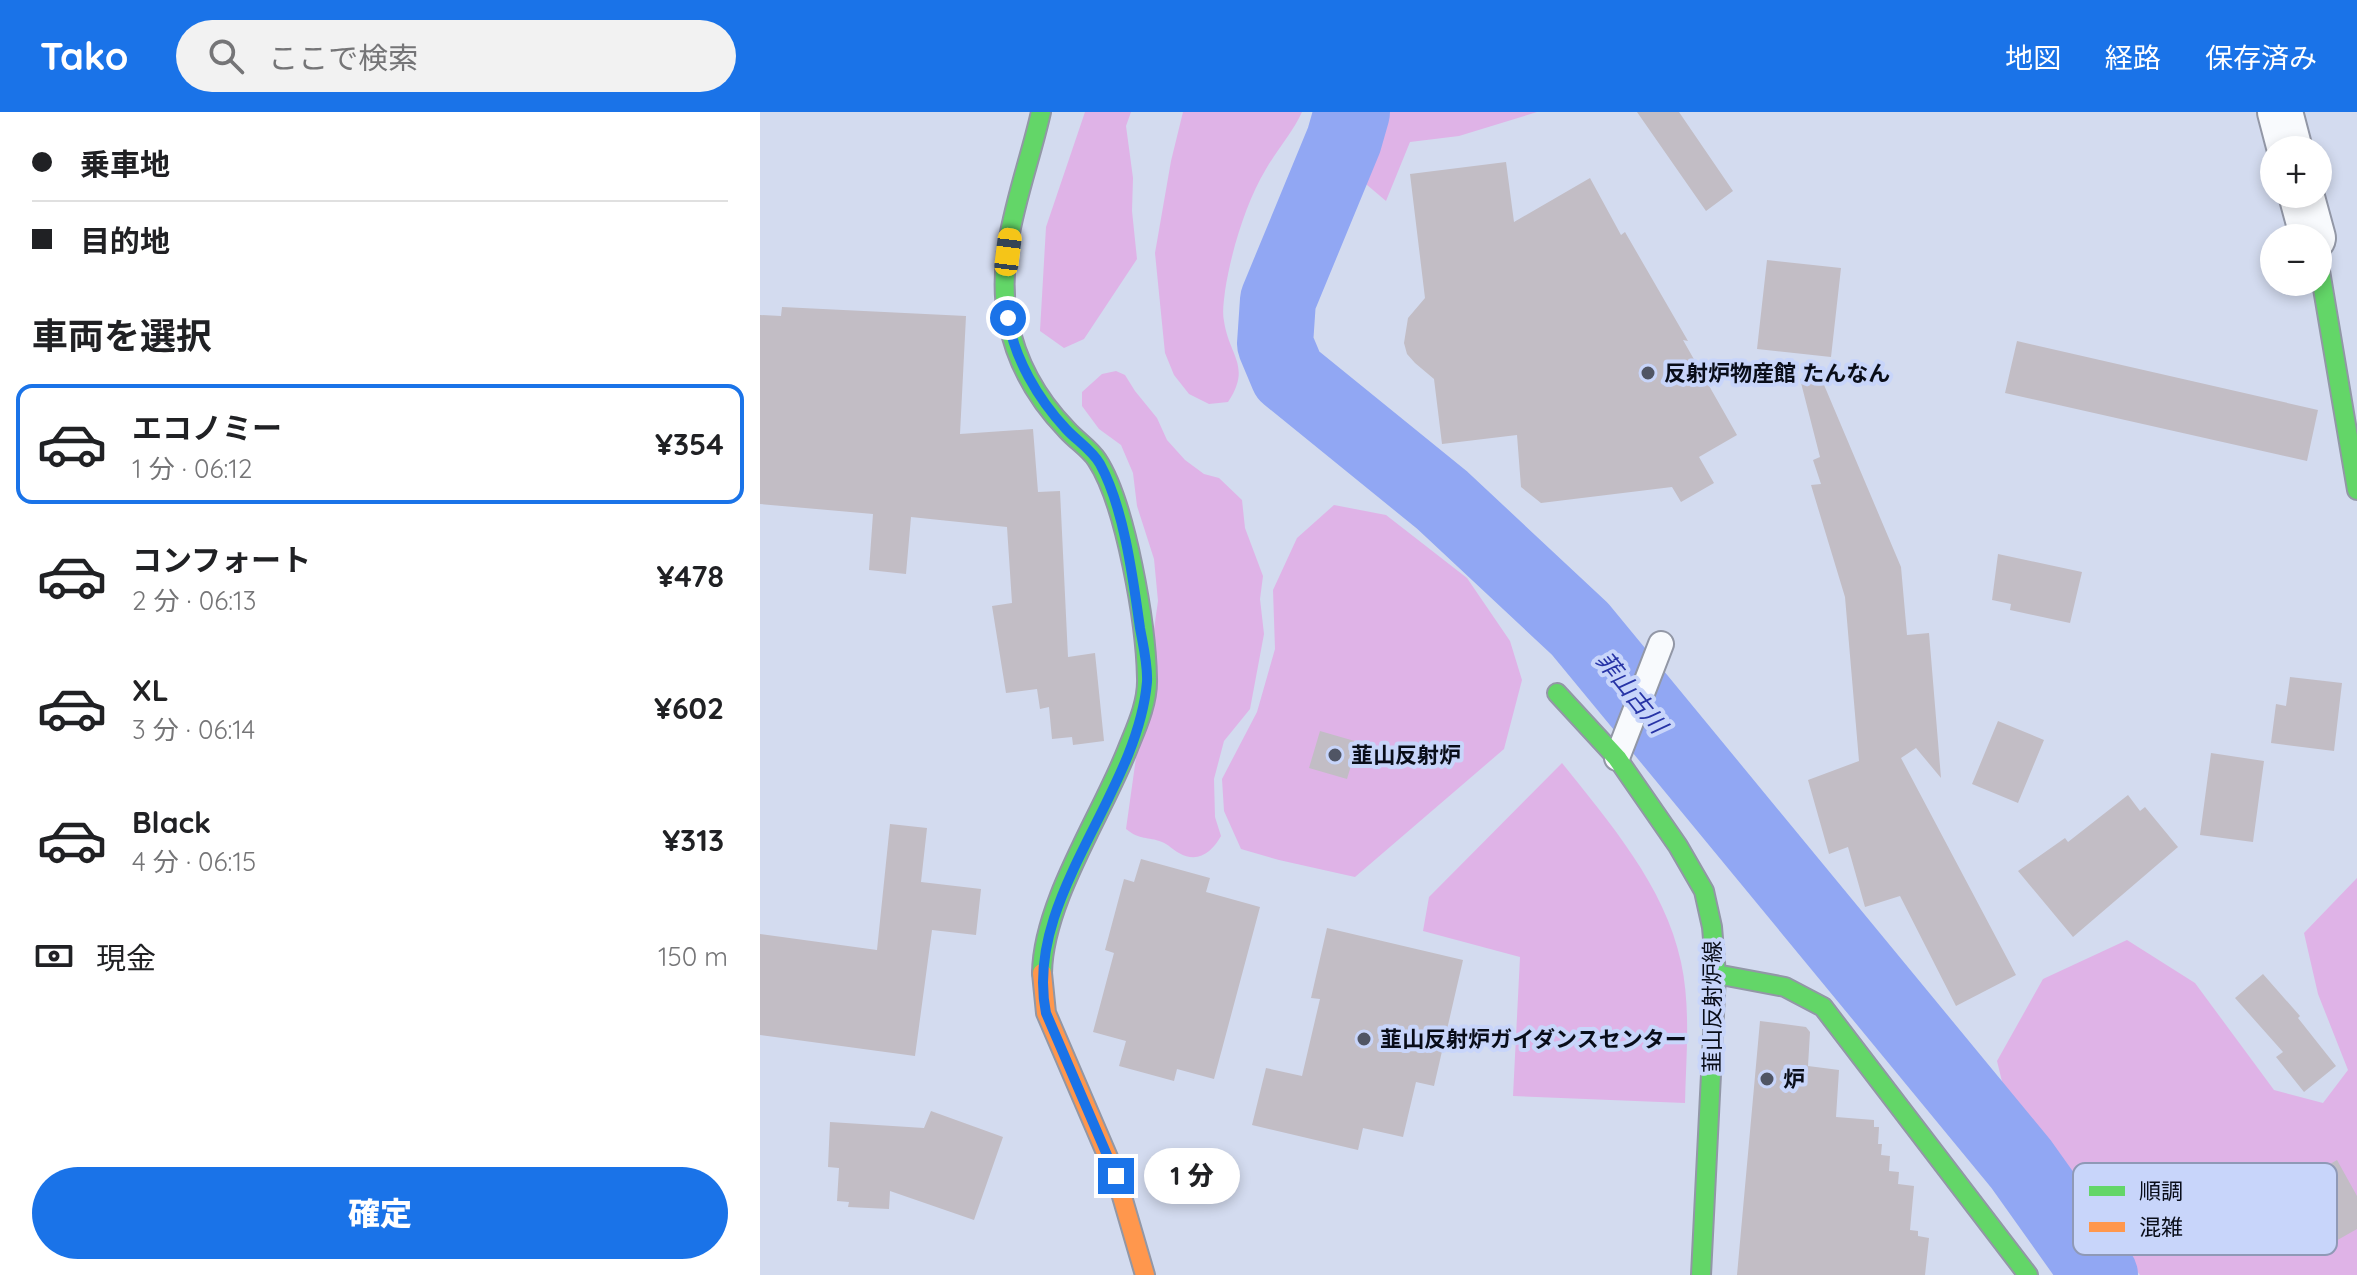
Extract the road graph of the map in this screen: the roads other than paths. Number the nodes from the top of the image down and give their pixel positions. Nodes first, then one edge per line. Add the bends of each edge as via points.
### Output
1 (1041, 112) edge
2 (2280, 112) edge
3 (2286, 136) edge
4 (2324, 296) edge
5 (2357, 490) edge
6 (1661, 644) dead end
7 (1557, 693) dead end
8 (1617, 758) junction
9 (1716, 974) junction
10 (1145, 1275) edge
11 (1701, 1275) edge
12 (2028, 1275) edge

1 - 10 street via 1013,214 1005,300 1010,335 1043,401 1099,461 1130,563 1147,680 1124,763 1045,944 1041,991 1116,1176
2 - 3 street
4 - 5 street
6 - 8 lane
7 - 8 street, 韮山反射炉線
8 - 9 street, 韮山反射炉線 via 1704,891
9 - 11 street, 韮山反射炉線
9 - 12 street via 1785,987 1823,1007

